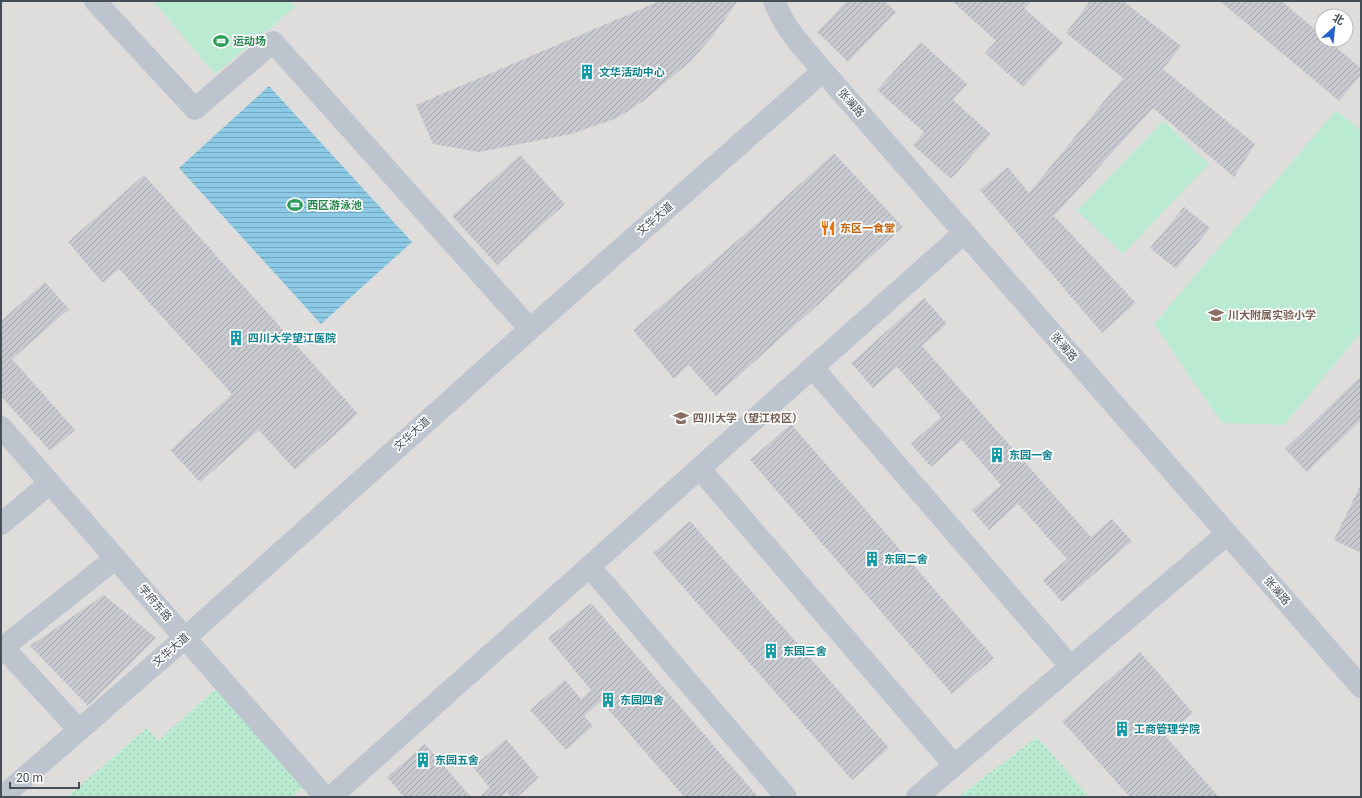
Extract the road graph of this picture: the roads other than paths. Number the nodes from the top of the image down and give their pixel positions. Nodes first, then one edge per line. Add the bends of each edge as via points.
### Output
1 (95, 1) edge
2 (774, 1) edge
3 (823, 71) junction
4 (964, 233) junction
5 (530, 328) junction
6 (813, 368) junction
7 (1, 427) edge
8 (700, 469) junction
9 (50, 483) junction
10 (1, 524) edge
11 (1228, 534) junction
12 (116, 558) junction
13 (589, 566) junction
14 (185, 638) junction
15 (2, 647) edge
16 (1071, 666) junction
17 (1361, 687) edge
18 (79, 730) junction
19 (954, 765) junction
20 (2, 797) edge
21 (325, 797) edge
22 (331, 797) edge
23 (786, 797) edge
24 (917, 797) edge

1 - 5 street via 195,109 273,42
2 - 3 street, 张澜路 via 792,34
3 - 4 street, 张澜路
3 - 5 street, 文华大道
4 - 6 street
4 - 11 street, 张澜路
5 - 14 street, 文华大道
6 - 8 street
6 - 16 street
7 - 9 street, 学府东路
8 - 13 street
8 - 19 street
9 - 10 street
9 - 12 street, 学府东路
11 - 16 street
11 - 17 street, 张澜路
12 - 14 street, 学府东路
12 - 15 street
13 - 22 street
13 - 23 street
14 - 18 street, 文华大道
14 - 21 street, 学府东路
15 - 18 street
16 - 19 street
18 - 20 street, 文华大道
19 - 24 street

